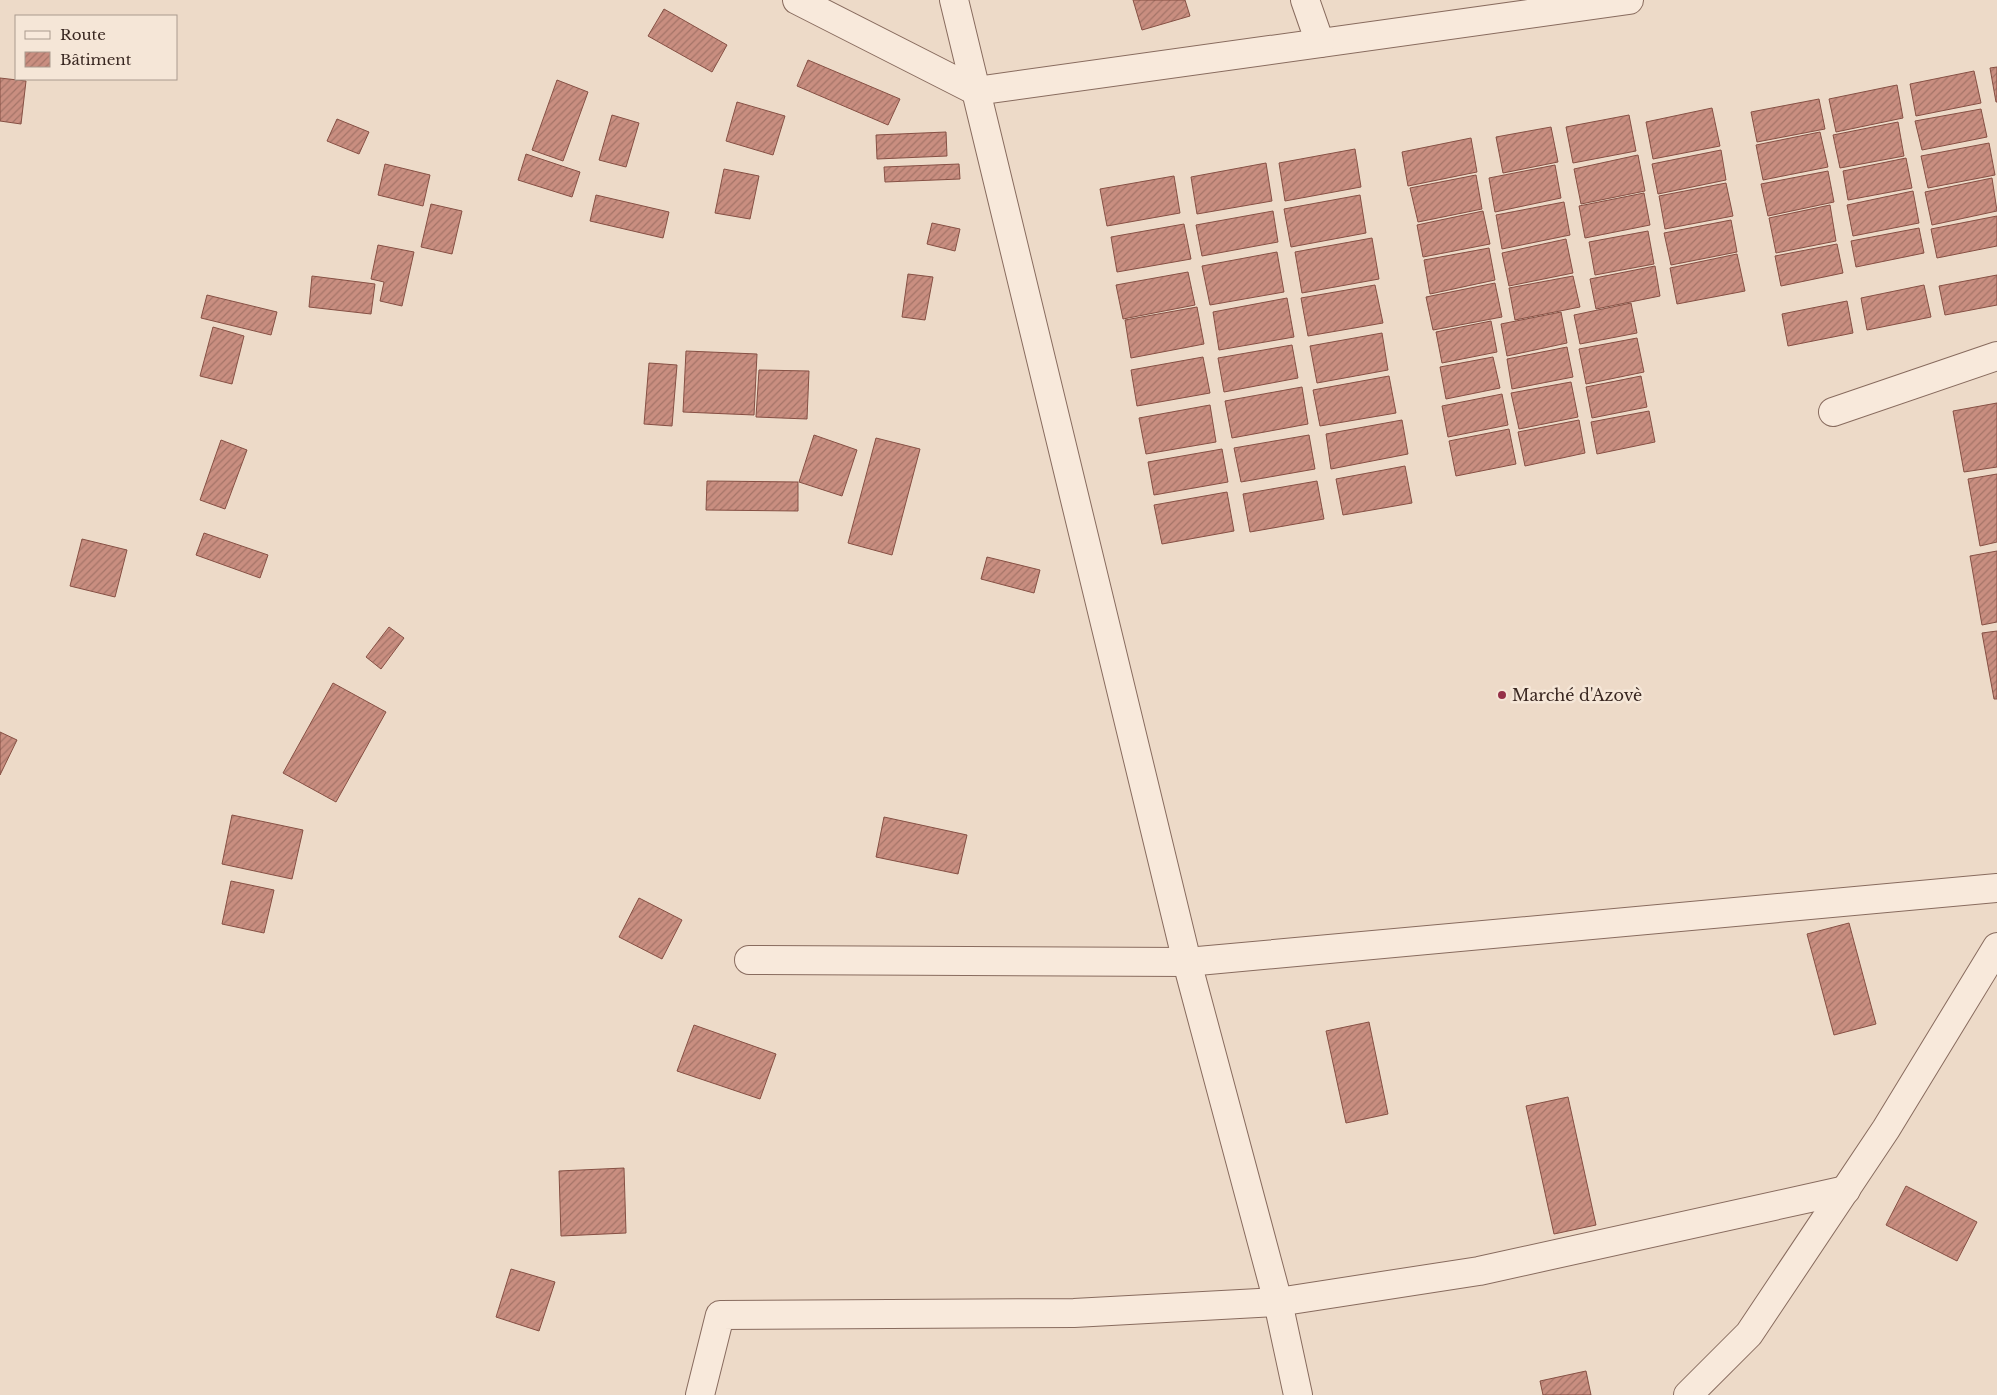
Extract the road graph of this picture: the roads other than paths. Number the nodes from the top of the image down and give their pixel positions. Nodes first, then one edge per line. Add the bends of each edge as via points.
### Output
1 (796, 0) edge
2 (954, 0) edge
3 (1305, 0) edge
4 (1629, 0) edge
5 (1320, 43) junction
6 (976, 91) junction
7 (1997, 356) edge
8 (1833, 412) dead end
9 (1997, 888) edge
10 (1997, 947) edge
11 (749, 960) dead end
12 (1187, 962) junction
13 (1846, 1190) junction
14 (1278, 1302) junction
15 (700, 1395) edge
16 (1298, 1395) edge
17 (1688, 1395) edge

1 - 6 street
2 - 6 street
3 - 5 street
4 - 5 street
5 - 6 street
6 - 12 street
7 - 8 street
9 - 12 street
10 - 13 street
11 - 12 street
12 - 14 street
13 - 14 street via 1479,1271
13 - 17 street via 1749,1334
14 - 15 street via 1074,1313 720,1315
14 - 16 street

